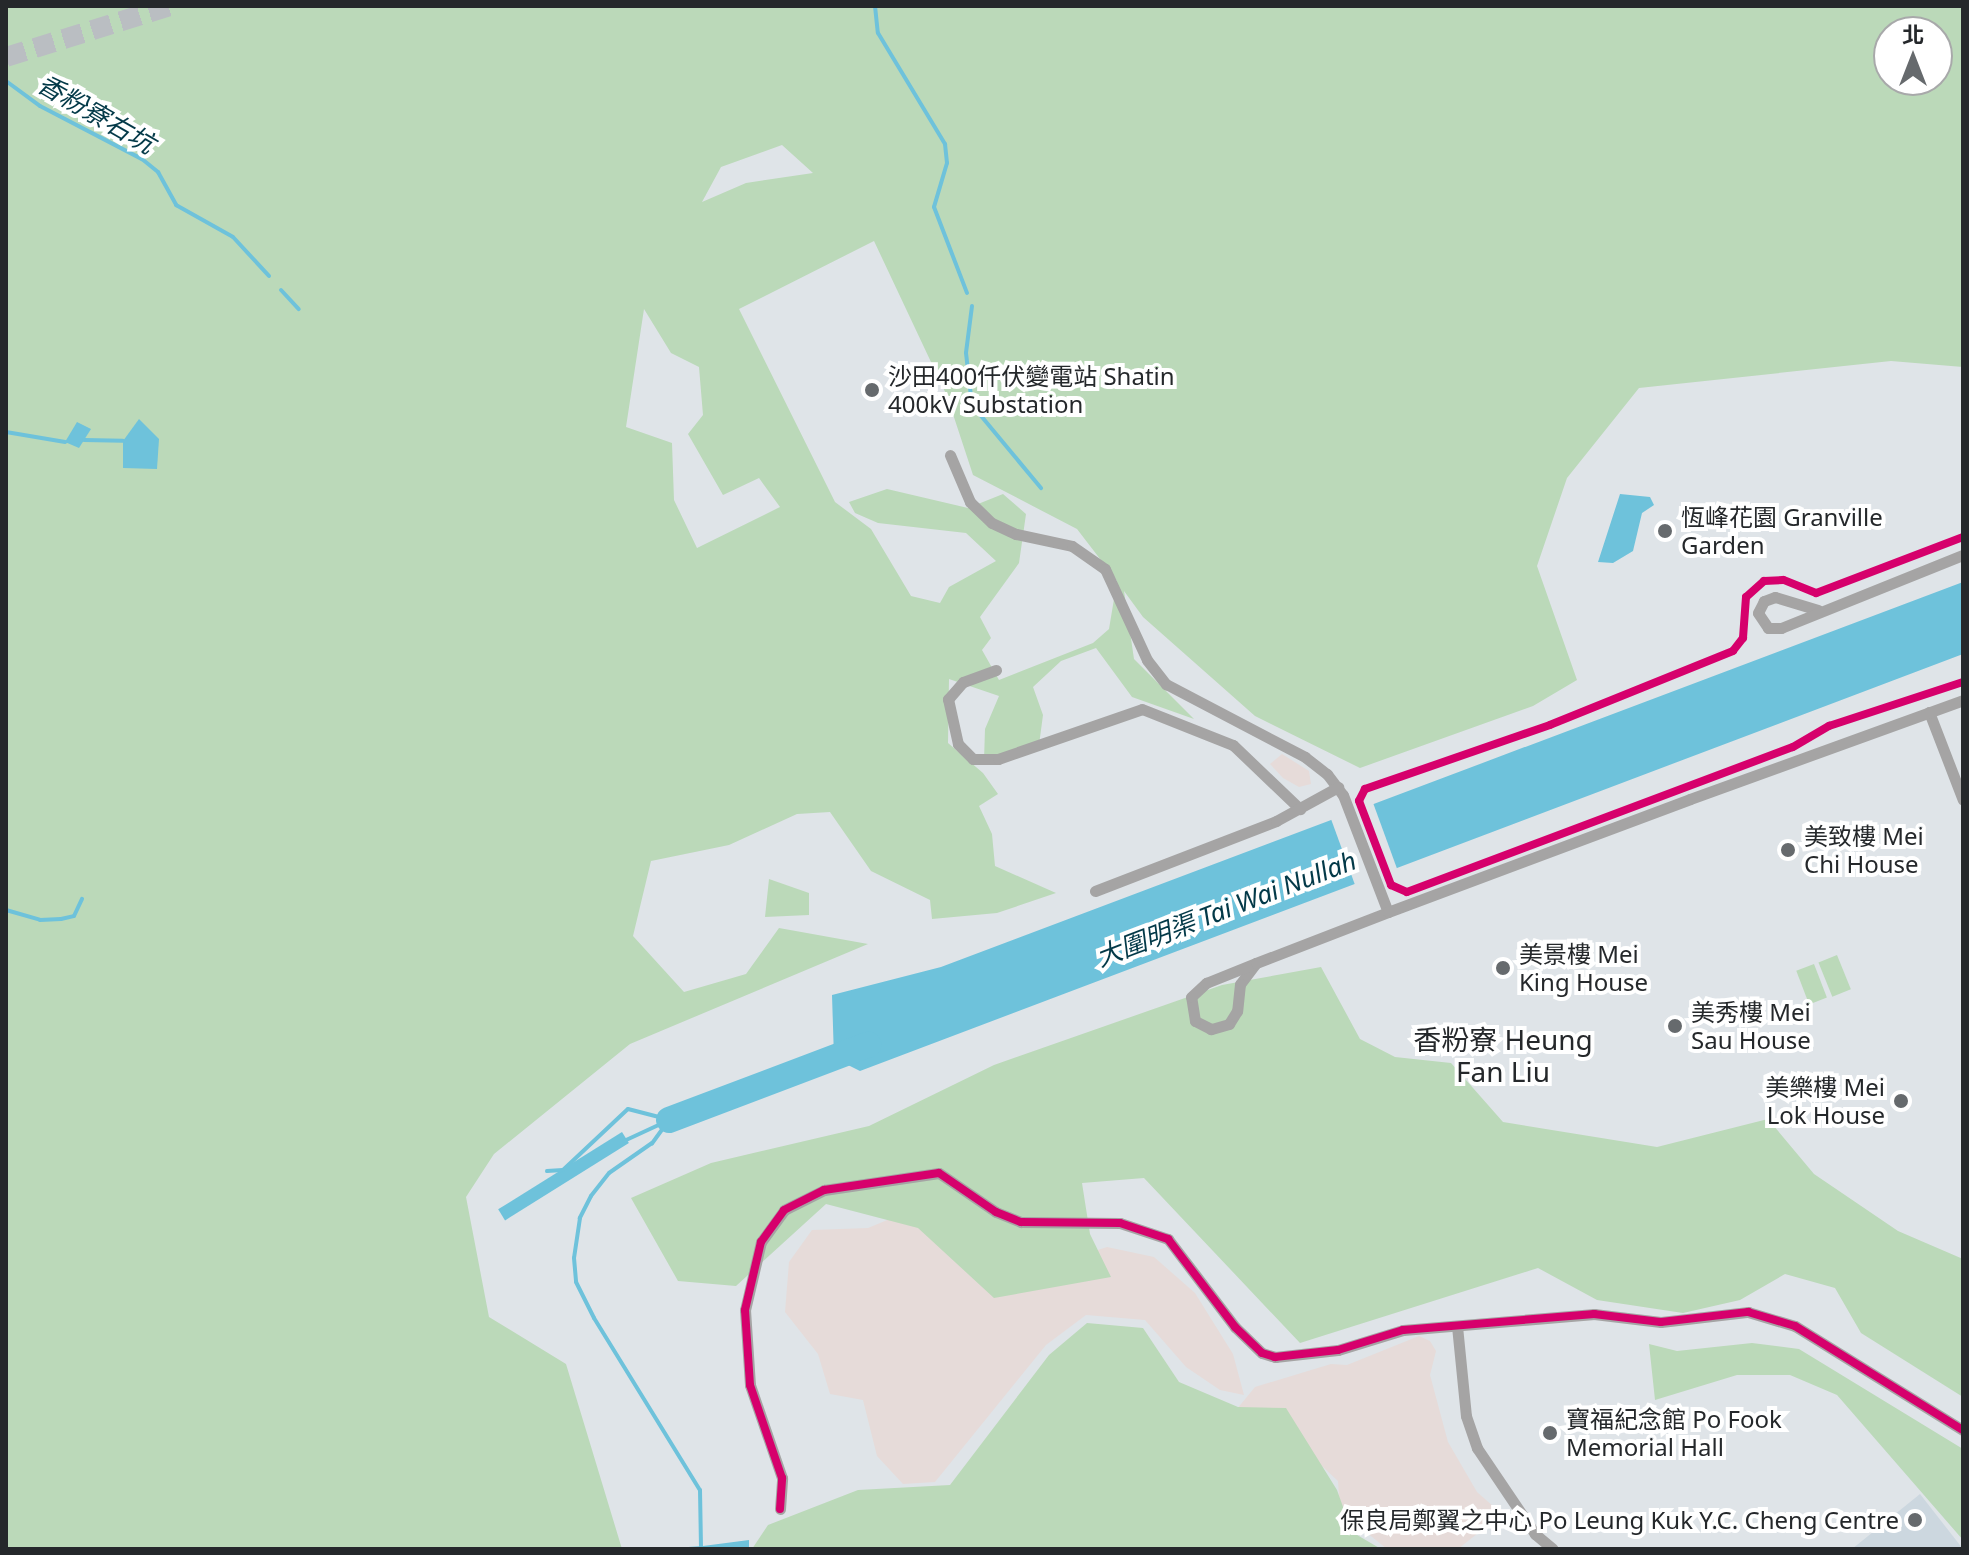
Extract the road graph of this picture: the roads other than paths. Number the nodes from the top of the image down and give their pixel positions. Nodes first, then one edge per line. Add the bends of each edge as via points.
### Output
1 (950, 455) dead end
2 (1963, 555) edge
3 (1818, 610) junction
4 (996, 670) dead end
5 (1963, 700) edge
6 (1929, 712) junction
7 (1338, 787) junction
8 (1963, 800) edge
9 (1300, 809) junction
10 (1095, 891) dead end
11 (1388, 912) junction
12 (1256, 963) junction
13 (1457, 1326) junction
14 (1963, 1430) edge
15 (780, 1509) dead end
16 (1553, 1549) edge

1 - 7 street via 970,502 992,523 1072,546 1105,569 1147,660 1166,684 1305,757
2 - 3 street
3 - 3 street via 1774,629 1758,613 1764,601 1775,597
4 - 9 street via 963,682 948,699 958,744 973,759 998,759 1142,709 1233,745
5 - 6 street
6 - 8 street
6 - 11 street
7 - 9 street
7 - 11 street
9 - 10 street
11 - 12 street
12 - 12 street via 1240,984 1232,1020 1215,1029 1198,1024 1189,1006 1198,987
13 - 14 street via 1594,1314 1661,1322 1760,1314 1806,1332
13 - 15 street via 1403,1330 1338,1350 1275,1357 1262,1353 1235,1327 1178,1248 1148,1230 1120,1223 1021,1222 996,1212 939,1173 824,1190 784,1210 761,1242 745,1310 750,1385 782,1478
13 - 16 street via 1466,1416 1477,1448 1535,1534

